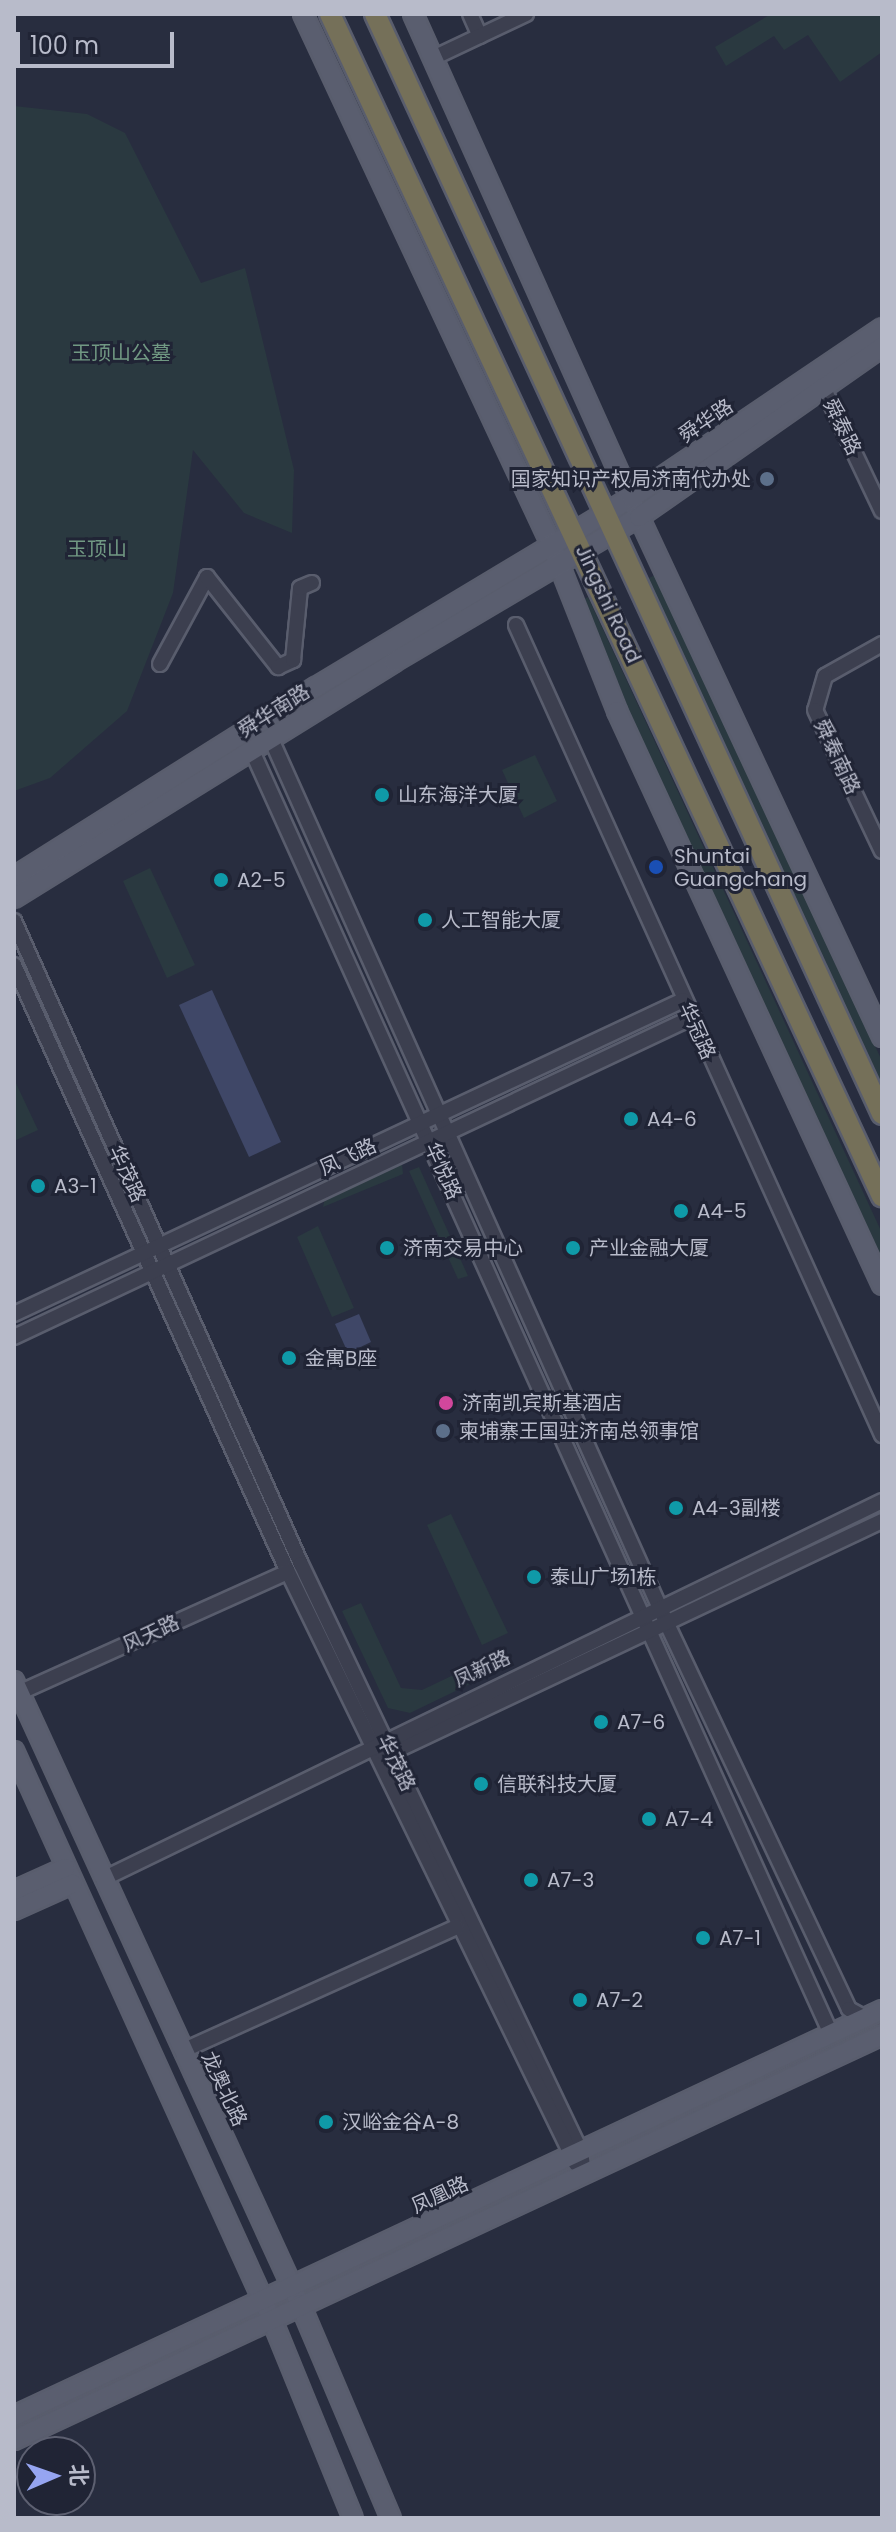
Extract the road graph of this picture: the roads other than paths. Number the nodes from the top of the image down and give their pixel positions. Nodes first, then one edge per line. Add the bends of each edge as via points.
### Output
1 (303, 14) edge
2 (330, 14) edge
3 (375, 14) edge
4 (413, 14) edge
5 (470, 14) edge
6 (526, 14) edge
7 (480, 36) junction
8 (433, 58) junction
9 (882, 328) edge
10 (882, 347) edge
11 (823, 387) junction
12 (631, 498) junction
13 (882, 511) edge
14 (639, 517) junction
15 (612, 522) junction
16 (574, 531) junction
17 (551, 544) junction
18 (584, 550) junction
19 (559, 565) junction
20 (312, 583) dead end
21 (516, 625) dead end
22 (882, 644) edge
23 (160, 664) dead end
24 (271, 739) junction
25 (252, 751) junction
26 (882, 851) edge
27 (14, 877) edge
28 (14, 898) edge
29 (14, 921) edge
30 (14, 965) edge
31 (683, 1000) junction
32 (691, 1018) junction
33 (882, 1037) edge
34 (882, 1114) edge
35 (438, 1115) junction
36 (422, 1123) junction
37 (446, 1133) junction
38 (430, 1141) junction
39 (882, 1196) edge
40 (161, 1244) junction
41 (145, 1252) junction
42 (169, 1264) junction
43 (153, 1271) junction
44 (882, 1285) edge
45 (14, 1314) edge
46 (14, 1337) edge
47 (882, 1435) edge
48 (882, 1501) edge
49 (882, 1521) edge
50 (288, 1572) junction
51 (660, 1606) junction
52 (643, 1615) junction
53 (667, 1624) junction
54 (649, 1632) junction
55 (16, 1690) edge
56 (384, 1739) junction
57 (14, 1751) edge
58 (374, 1752) junction
59 (391, 1753) junction
60 (68, 1876) junction
61 (103, 1879) junction
62 (14, 1891) edge
63 (14, 1910) edge
64 (456, 1927) junction
65 (874, 2014) edge
66 (831, 2034) junction
67 (882, 2035) edge
68 (182, 2051) junction
69 (576, 2155) junction
70 (584, 2174) junction
71 (296, 2296) junction
72 (263, 2300) junction
73 (272, 2320) junction
74 (14, 2416) edge
75 (14, 2440) edge
76 (353, 2518) edge
77 (391, 2518) edge

1 - 17 main road, Jingshi Road
2 - 16 highway, Jingshi Road
3 - 15 highway, Jingshi Road
4 - 8 main road
5 - 7 street
6 - 7 street
7 - 8 street
8 - 12 main road
9 - 12 main road, 舜华路
10 - 11 main road, 舜华路
11 - 13 street, 舜泰路
11 - 14 main road, 舜华路
12 - 14 main road
12 - 15 main road, 舜华路
14 - 15 main road, 舜华路
14 - 33 main road
15 - 16 main road, 舜华路
15 - 18 main road, 舜华路
15 - 34 highway, Jingshi Road
16 - 17 main road, 舜华路
16 - 18 highway, Jingshi Road
17 - 19 main road, Jingshi Road
17 - 27 main road, 舜华南路
18 - 19 main road, 舜华路
18 - 39 highway, Jingshi Road
19 - 24 main road, 舜华南路
19 - 44 main road, Jingshi Road via 617,711
20 - 23 street via 300,588 293,660 278,667 207,577
21 - 31 street, 华冠路
22 - 26 street, 舜泰南路 via 825,676 815,710
24 - 25 main road, 舜华南路
24 - 35 street
25 - 28 main road, 舜华南路
25 - 36 street, 华悦路
29 - 40 street, 华茂路
30 - 41 street, 华茂路
31 - 32 street, 华冠路
31 - 35 street, 凤飞路
32 - 37 street, 凤飞路
32 - 47 street, 华冠路
35 - 36 street, 凤飞路
35 - 37 street
36 - 38 street, 华悦路
36 - 40 street, 凤飞路
37 - 38 street, 凤飞路
37 - 51 street
38 - 42 street, 凤飞路
38 - 52 street, 华悦路
40 - 41 street, 凤飞路
40 - 42 street, 华茂路
41 - 43 street, 华茂路
41 - 45 street, 凤飞路
42 - 43 street, 凤飞路
42 - 56 street, 华茂路
43 - 46 street, 凤飞路
43 - 50 street, 华茂路
48 - 51 street, 凤新路
49 - 53 street
50 - 55 street, 风天路
50 - 58 street, 华茂路
51 - 52 street, 凤新路
51 - 53 street
52 - 54 street, 华悦路
52 - 56 street, 凤新路
53 - 54 street
53 - 65 street via 849,2009
54 - 59 street
54 - 66 street, 华悦路
55 - 61 main road, 龙奥北路
56 - 58 street, 凤新路
56 - 59 street, 华茂路
57 - 60 main road
58 - 59 street
58 - 61 street, 凤新路
58 - 64 street, 华茂路
59 - 69 street, 华茂路
60 - 62 main road
60 - 63 main road
60 - 72 main road
61 - 68 main road, 龙奥北路
64 - 68 street
64 - 69 street, 华茂路
65 - 66 main road, 凤凰路
66 - 69 main road, 凤凰路
67 - 70 main road, 凤凰路
68 - 71 main road, 龙奥北路
69 - 70 street, 华茂路
69 - 71 main road, 凤凰路
70 - 71 main road, 凤凰路
71 - 72 main road, 凤凰路
71 - 73 main road, 凤凰路
71 - 77 main road, 龙奥北路
72 - 73 main road
72 - 74 main road, 凤凰路
73 - 75 main road, 凤凰路
73 - 76 main road

